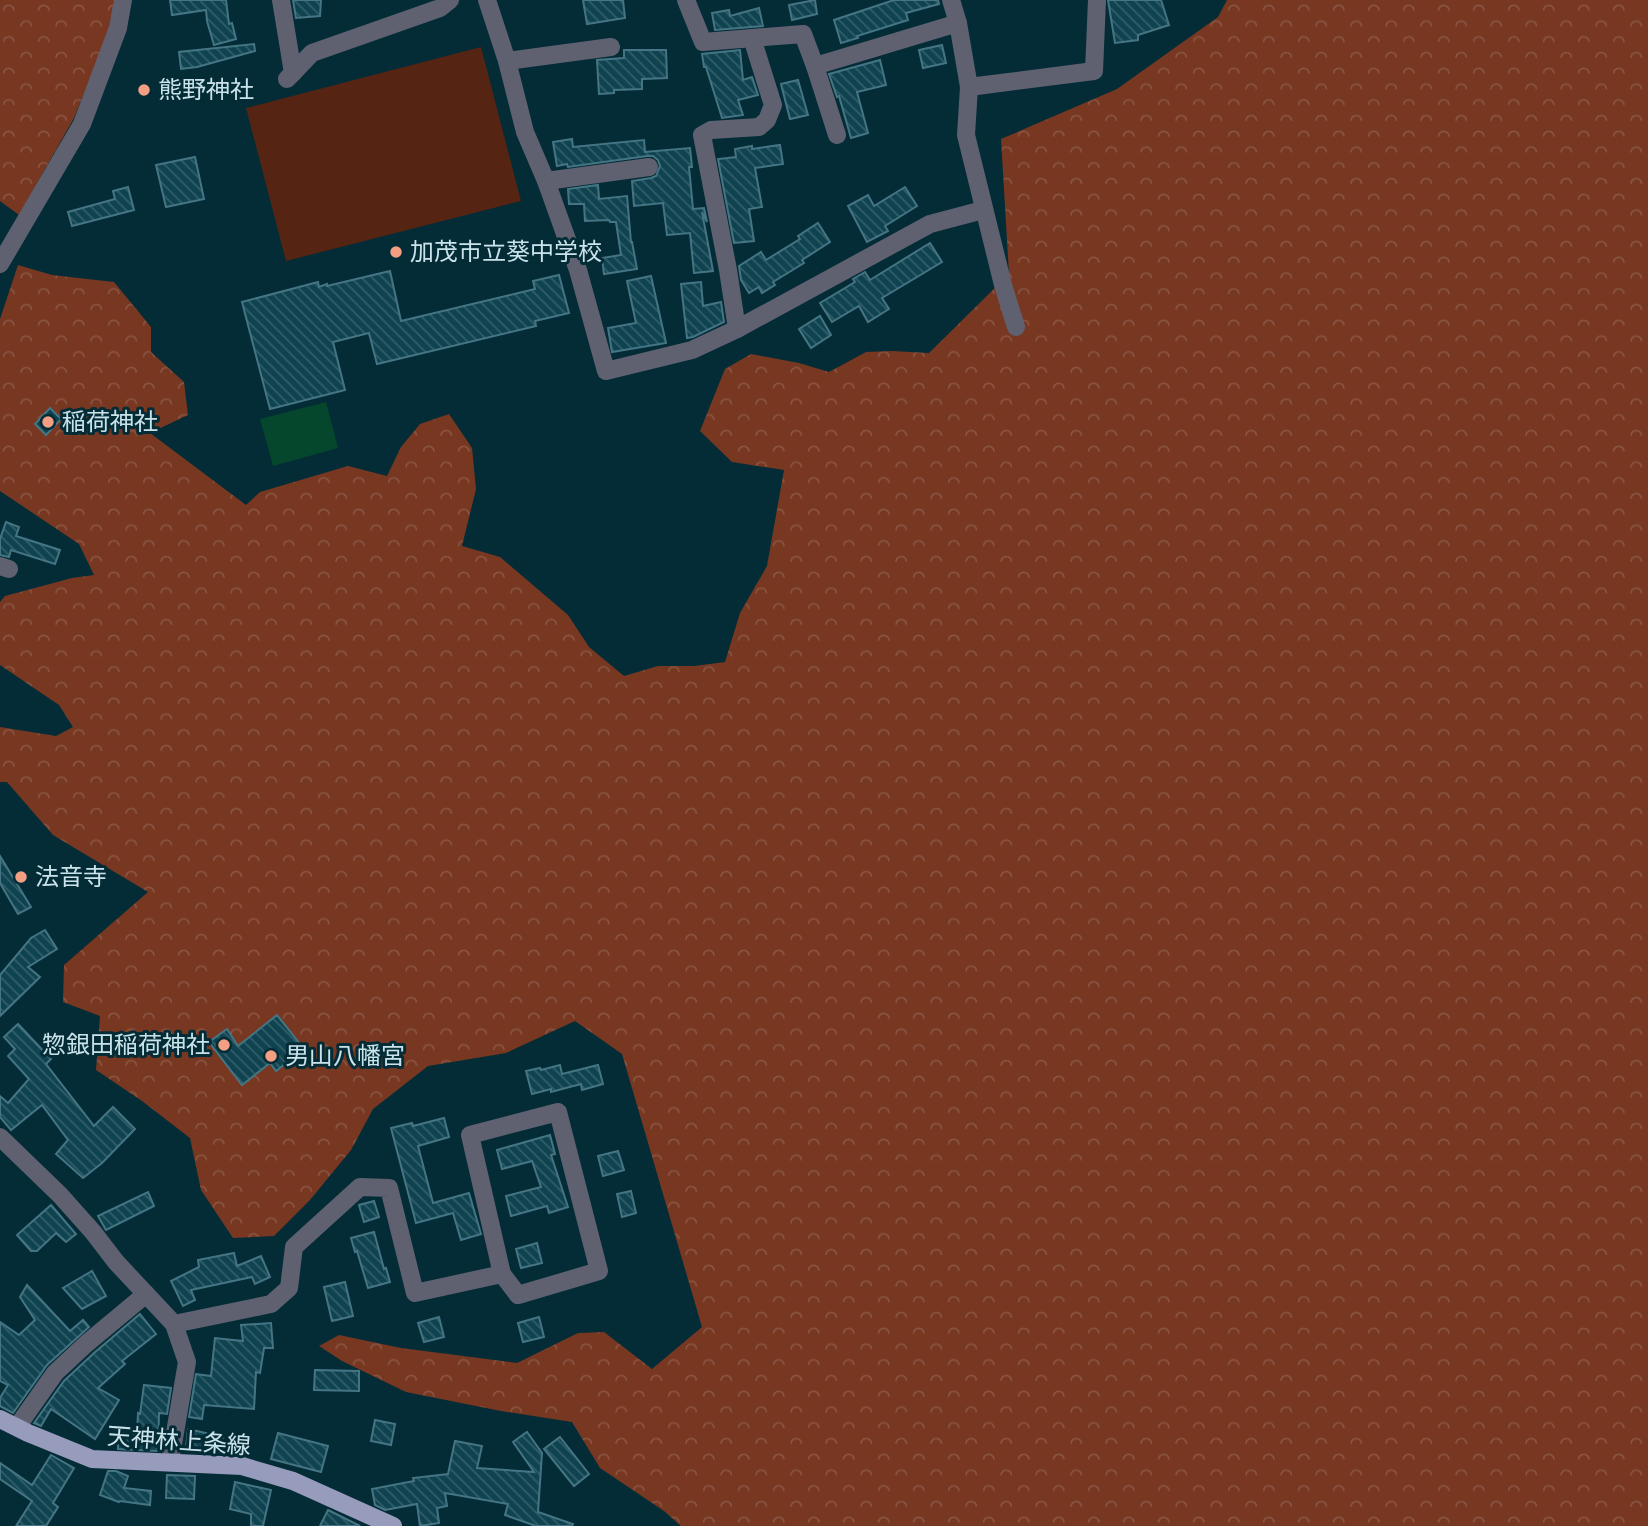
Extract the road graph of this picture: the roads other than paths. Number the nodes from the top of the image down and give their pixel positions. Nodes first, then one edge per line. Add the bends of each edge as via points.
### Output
1 (122, 0) edge
2 (281, 0) edge
3 (450, 0) edge
4 (487, 0) edge
5 (686, 0) edge
6 (951, 0) edge
7 (1097, 0) edge
8 (958, 23) junction
9 (752, 38) junction
10 (611, 47) dead end
11 (507, 61) junction
12 (815, 65) junction
13 (969, 87) junction
14 (837, 135) dead end
15 (649, 167) dead end
16 (546, 181) junction
17 (983, 210) junction
18 (0, 264) edge
19 (1016, 327) dead end
20 (737, 328) junction
21 (2, 1144) edge
22 (502, 1274) junction
23 (146, 1294) junction
24 (174, 1324) junction
25 (8, 1423) edge
26 (170, 1462) junction
27 (393, 1526) edge

1 - 18 street via 118,28 82,124
2 - 3 street via 290,76 312,53 440,8
4 - 11 street
5 - 9 street via 704,42
6 - 8 street
7 - 13 street via 1094,71
8 - 12 street
8 - 13 street
9 - 12 street via 803,34
9 - 20 street via 772,105 767,120 759,127 711,130 702,135
10 - 11 street
11 - 16 street via 524,132
12 - 14 street
13 - 17 street via 966,135
15 - 16 street
16 - 20 street via 578,270 606,371 692,350
17 - 19 street
17 - 20 street via 930,224
21 - 23 street via 60,1195
22 - 22 street via 518,1295 599,1271 558,1112 470,1135
22 - 24 street via 415,1293 389,1188 359,1187 294,1247 289,1288 271,1304
23 - 24 street
23 - 25 street via 86,1344 55,1373 26,1411
24 - 26 street via 187,1362
25 - 26 main road, 天神林上条線 via 92,1459
26 - 27 main road, 天神林上条線 via 242,1466 293,1480

